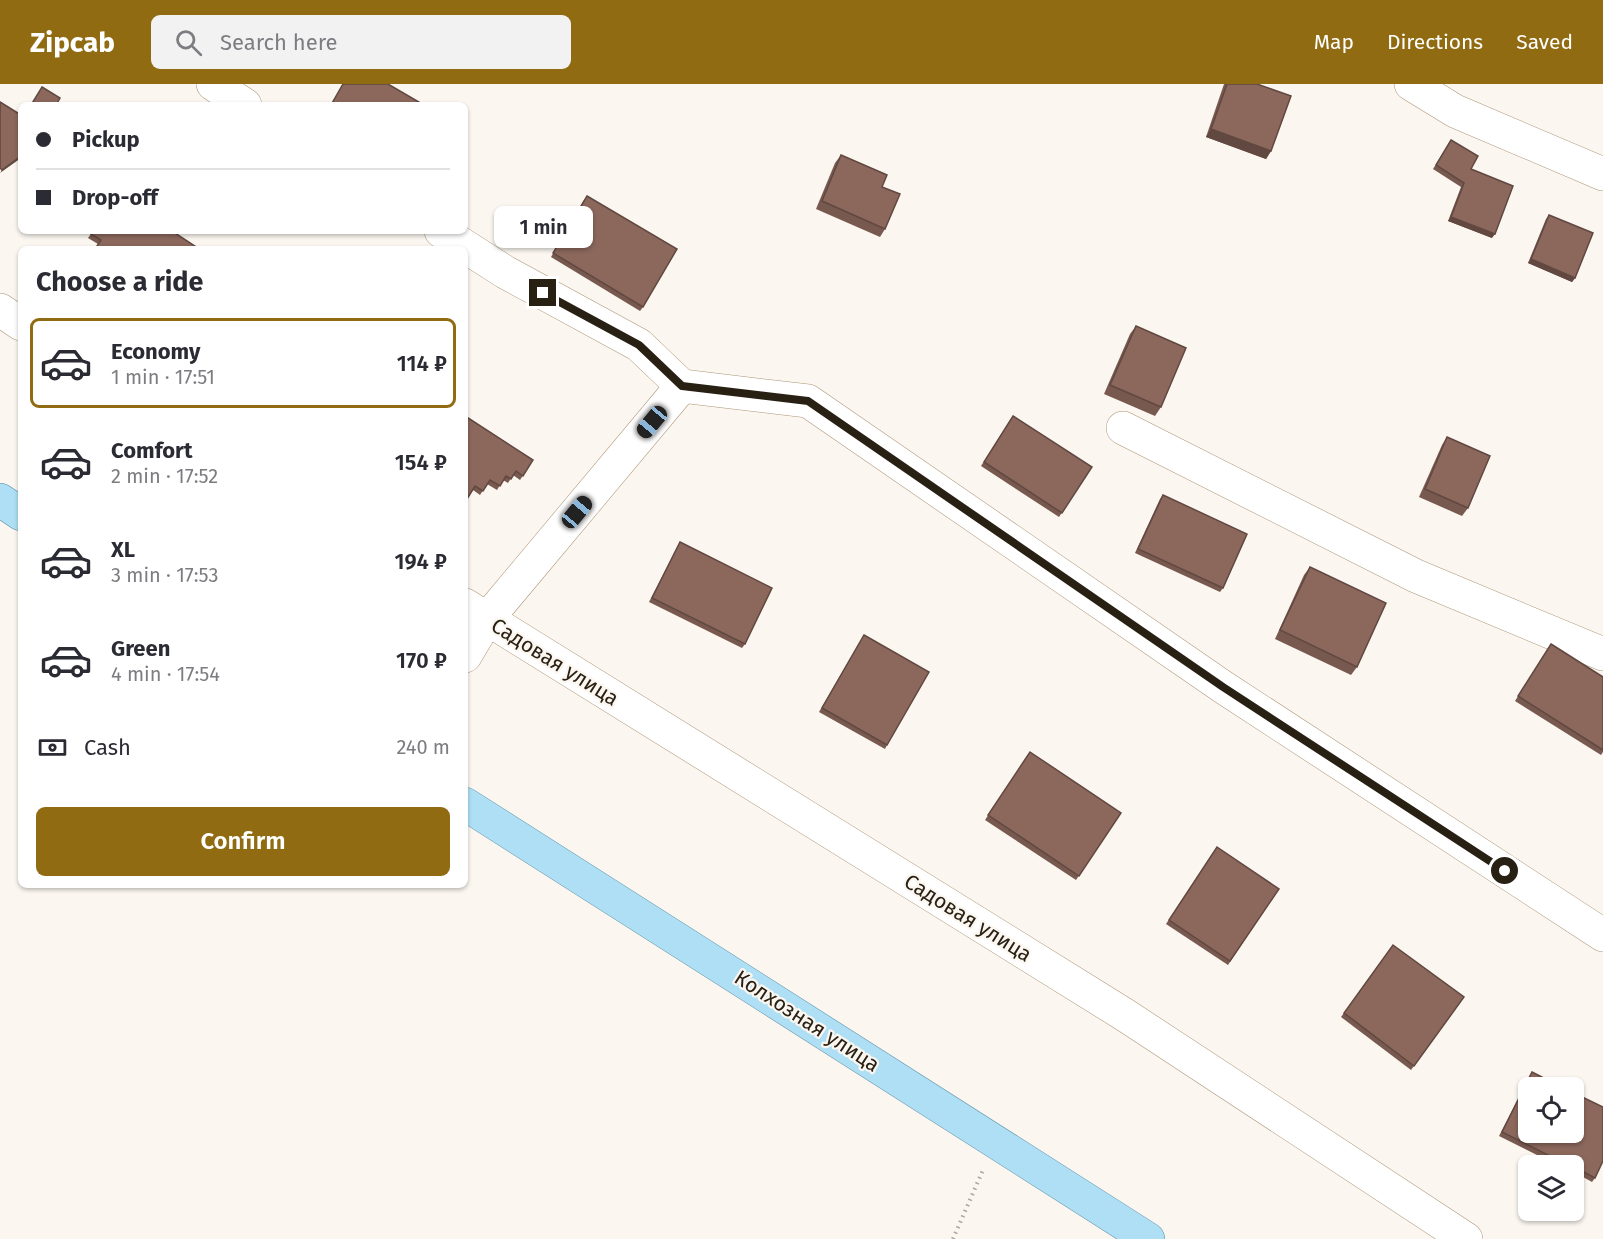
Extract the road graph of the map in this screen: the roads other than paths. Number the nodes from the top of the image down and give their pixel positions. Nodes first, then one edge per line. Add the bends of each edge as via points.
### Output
1 (213, 84) edge
2 (1411, 84) edge
3 (240, 102) edge
4 (1603, 174) edge
5 (446, 234) edge
6 (464, 246) edge
7 (468, 248) edge
8 (0, 310) edge
9 (18, 322) edge
10 (682, 386) junction
11 (1123, 428) dead end
12 (0, 500) edge
13 (18, 512) edge
14 (476, 612) edge
15 (468, 644) edge
16 (1603, 654) edge
17 (468, 806) edge
18 (1603, 935) edge
19 (1148, 1239) edge
20 (1466, 1239) edge

1 - 3 street
2 - 4 street via 1455,111
5 - 6 street
7 - 10 street via 639,345
8 - 9 street
10 - 14 street
10 - 18 street via 808,401 1223,687
11 - 16 street via 1416,576
12 - 13 main road
14 - 15 street
14 - 20 street, Садовая улица via 1125,1015
17 - 19 main road, Колхозная улица

